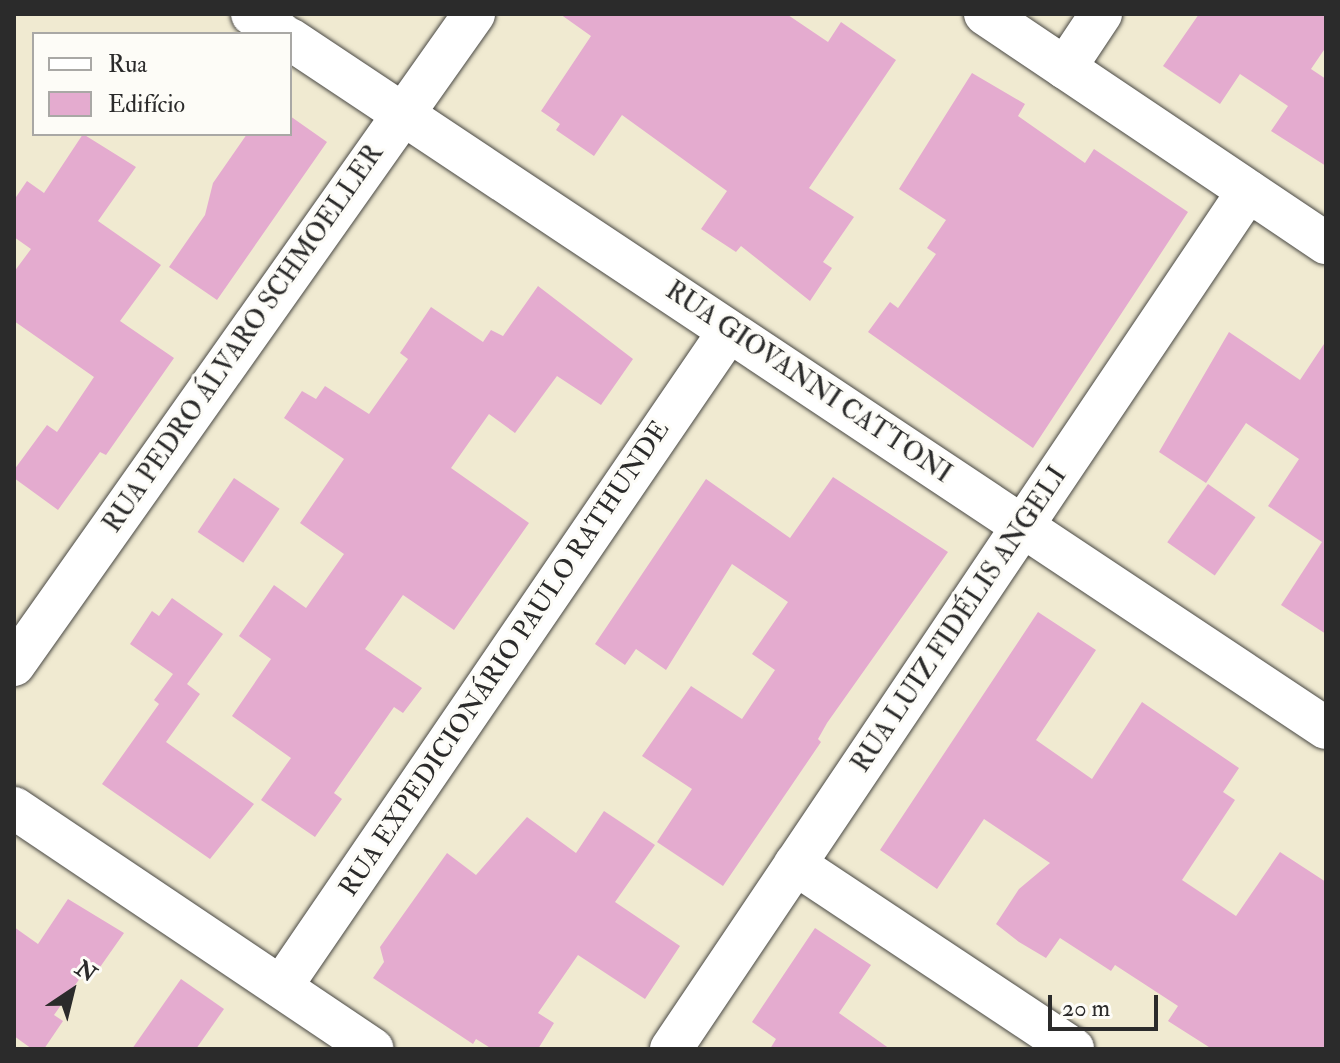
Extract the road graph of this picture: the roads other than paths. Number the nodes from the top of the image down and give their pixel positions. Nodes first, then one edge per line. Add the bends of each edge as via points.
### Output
1 (252, 14) edge
2 (474, 14) edge
3 (985, 14) edge
4 (1101, 14) edge
5 (279, 32) edge
6 (292, 40) edge
7 (1065, 68) junction
8 (403, 114) junction
9 (1248, 191) junction
10 (1326, 243) edge
11 (729, 331) junction
12 (1023, 526) junction
13 (14, 665) edge
14 (1326, 728) edge
15 (14, 808) edge
16 (795, 864) junction
17 (281, 987) junction
18 (372, 1049) edge
19 (671, 1049) edge
20 (1073, 1049) edge

1 - 5 street
2 - 8 street, RUA PEDRO ÁLVARO SCHMOELLER
3 - 7 street
4 - 7 street
6 - 8 street, RUA GIOVANNI CATTONI
7 - 9 street
8 - 11 street, RUA GIOVANNI CATTONI
8 - 13 street, RUA PEDRO ÁLVARO SCHMOELLER
9 - 10 street
9 - 12 street, RUA LUIZ FIDÉLIS ANGELI
11 - 12 street, RUA GIOVANNI CATTONI
11 - 17 street, RUA EXPEDICIONÁRIO PAULO RATHUNDE
12 - 14 street, RUA GIOVANNI CATTONI
12 - 16 street, RUA LUIZ FIDÉLIS ANGELI
15 - 17 street
16 - 19 street, RUA LUIZ FIDÉLIS ANGELI
16 - 20 street
17 - 18 street

